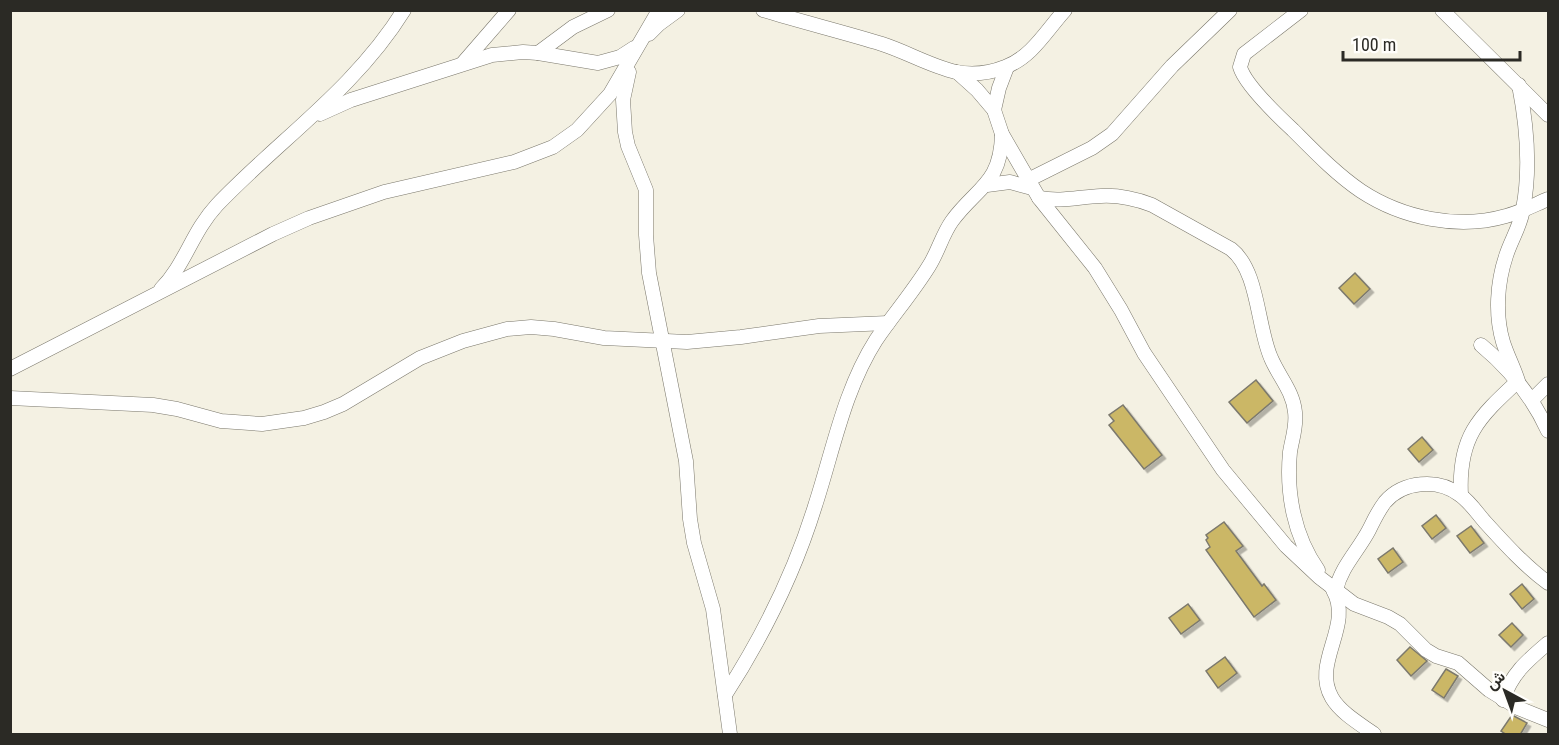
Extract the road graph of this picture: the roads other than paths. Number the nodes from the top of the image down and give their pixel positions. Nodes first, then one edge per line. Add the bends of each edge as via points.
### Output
1 (404, 10) edge
2 (509, 10) edge
3 (608, 10) edge
4 (658, 10) edge
5 (678, 10) edge
6 (763, 10) edge
7 (1065, 10) edge
8 (1230, 10) edge
9 (1301, 10) edge
10 (1442, 10) edge
11 (647, 37) junction
12 (636, 48) junction
13 (538, 53) junction
14 (462, 63) junction
15 (1007, 67) junction
16 (957, 72) junction
17 (1518, 85) junction
18 (994, 110) junction
19 (1548, 115) edge
20 (303, 123) junction
21 (1002, 134) junction
22 (987, 185) junction
23 (1033, 189) junction
24 (1548, 199) edge
25 (1523, 210) junction
26 (153, 297) junction
27 (888, 323) junction
28 (662, 342) junction
29 (1481, 345) dead end
30 (10, 369) edge
31 (1518, 381) junction
32 (1548, 384) edge
33 (10, 398) edge
34 (1532, 400) junction
35 (1548, 431) edge
36 (1461, 495) junction
37 (1548, 583) edge
38 (1333, 588) junction
39 (1548, 643) edge
40 (725, 695) junction
41 (1503, 700) junction
42 (1548, 720) edge
43 (730, 735) edge
44 (1374, 735) edge

1 - 20 street via 363,66
2 - 14 street
3 - 13 street via 573,27
4 - 12 street
5 - 11 street
6 - 16 street via 884,45
7 - 15 street via 1034,47
8 - 23 street via 1172,66 1112,134
9 - 25 street via 1244,54 1240,68 1278,115 1345,179 1377,200 1430,219 1477,221
10 - 17 street
11 - 12 street
11 - 28 street via 625,83 624,117 628,146 646,190 649,273
12 - 13 street via 598,63
12 - 26 street via 599,108 553,147 513,162 384,192 309,218
13 - 14 street via 492,55
14 - 20 street via 351,100
15 - 16 street via 974,74
15 - 18 street
16 - 18 street
17 - 19 street
17 - 25 street via 1527,135
18 - 21 street
20 - 26 street via 209,214 173,275
21 - 22 street via 999,161
21 - 23 street
22 - 23 street via 1010,182
22 - 27 street via 951,222 928,268
23 - 38 street via 1104,282 1144,353 1223,470 1286,546
23 - 38 street via 1059,201 1115,196 1140,200 1232,249 1241,258 1259,308 1267,349 1288,387 1295,411 1289,465 1296,524 1310,557
24 - 25 street
25 - 31 street via 1506,256 1498,299 1503,343
26 - 30 street
27 - 28 street
27 - 40 street via 857,377 792,571 762,633
28 - 33 street via 531,327 507,329 420,358 324,412 262,424 220,421 153,405
28 - 40 street via 686,461 694,543 714,609
29 - 31 street
31 - 34 street
31 - 36 street via 1493,403 1473,430 1462,462
32 - 34 street
34 - 35 street
36 - 37 street via 1516,556
36 - 38 street via 1430,484 1409,486 1397,492 1378,511
38 - 41 street via 1354,604 1388,616 1426,650 1458,663
38 - 44 street via 1340,614 1326,668 1328,688 1338,706
39 - 41 street via 1512,678
40 - 43 street
41 - 42 street

